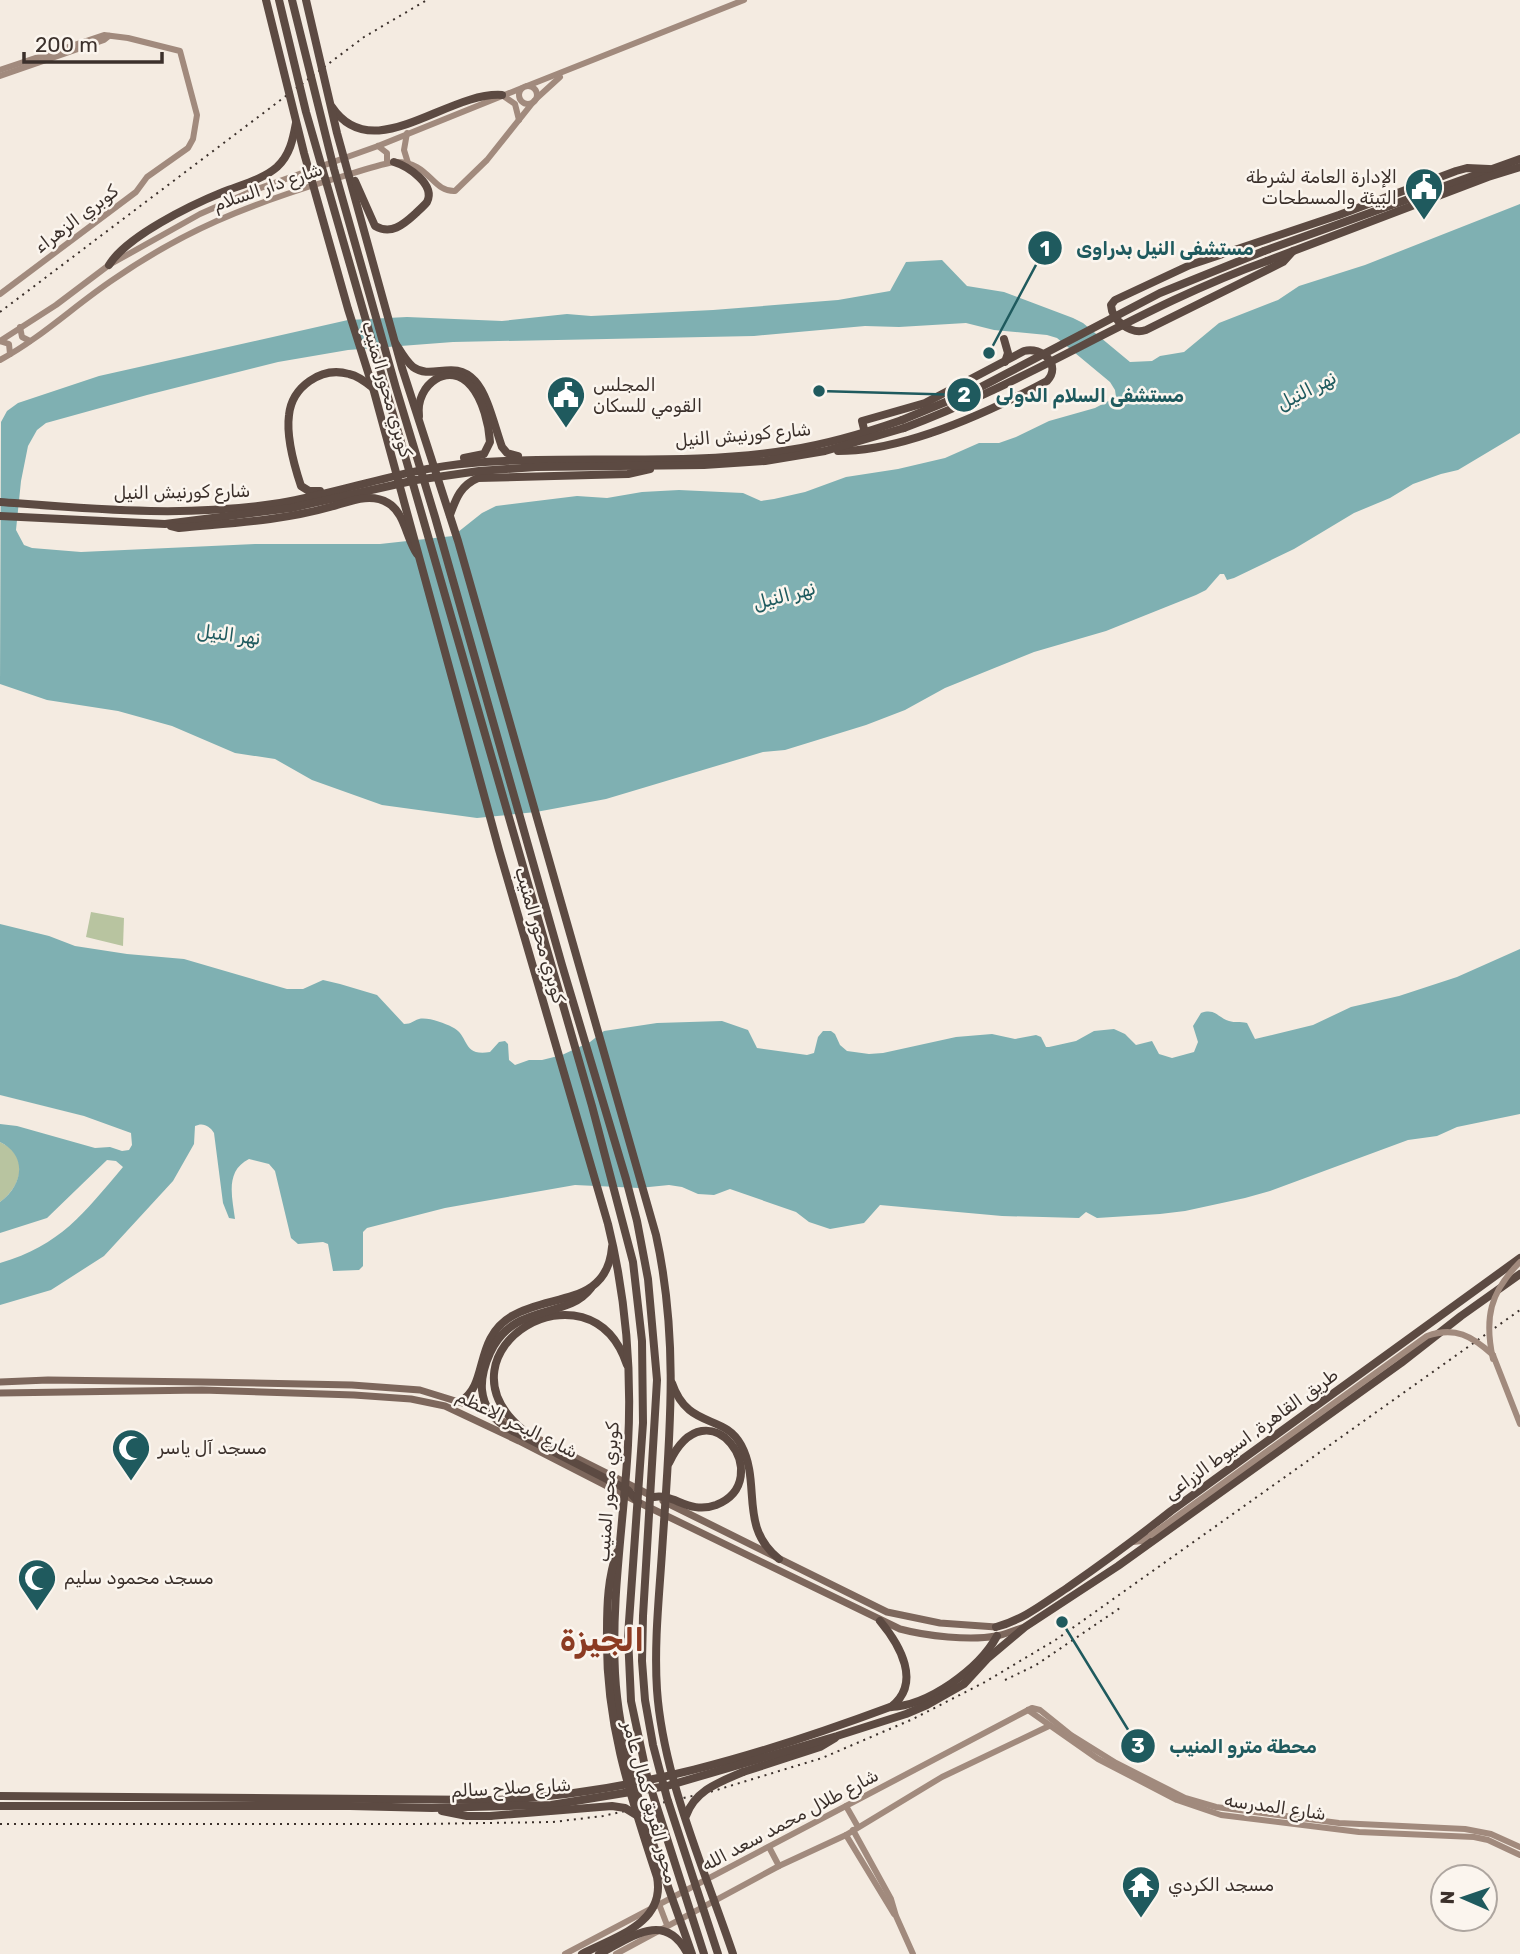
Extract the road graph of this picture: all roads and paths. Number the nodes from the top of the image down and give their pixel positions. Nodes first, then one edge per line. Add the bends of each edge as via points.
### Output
1 (266, 0) edge
2 (279, 0) edge
3 (292, 0) edge
4 (306, 0) edge
5 (744, 0) edge
6 (109, 36) junction
7 (0, 71) edge
8 (567, 71) junction
9 (0, 76) edge
10 (524, 87) junction
11 (502, 95) junction
12 (535, 100) junction
13 (329, 102) junction
14 (518, 122) junction
15 (296, 123) junction
16 (407, 133) junction
17 (378, 146) junction
18 (342, 150) junction
19 (1520, 159) edge
20 (391, 162) junction
21 (408, 163) junction
22 (1520, 167) edge
23 (1489, 169) junction
24 (1353, 209) junction
25 (1345, 223) junction
26 (1293, 251) junction
27 (109, 265) junction
28 (0, 294) edge
29 (20, 327) junction
30 (1004, 339) dead end
31 (0, 341) edge
32 (30, 341) junction
33 (396, 344) junction
34 (10, 354) junction
35 (0, 360) edge
36 (1005, 362) junction
37 (373, 388) junction
38 (903, 424) junction
39 (491, 425) junction
40 (421, 429) junction
41 (865, 433) junction
42 (825, 451) junction
43 (548, 460) junction
44 (657, 466) junction
45 (434, 467) junction
46 (337, 491) junction
47 (0, 502) edge
48 (450, 515) junction
49 (0, 516) edge
50 (165, 524) junction
51 (417, 554) junction
52 (612, 1240) junction
53 (1520, 1262) edge
54 (1520, 1274) edge
55 (592, 1288) junction
56 (1478, 1290) junction
57 (1483, 1300) junction
58 (1452, 1306) junction
59 (1461, 1316) junction
60 (1493, 1357) junction
61 (630, 1380) junction
62 (0, 1382) edge
63 (672, 1383) junction
64 (0, 1393) edge
65 (461, 1401) junction
66 (1520, 1425) edge
67 (522, 1429) junction
68 (668, 1466) junction
69 (1249, 1471) junction
70 (654, 1497) junction
71 (638, 1502) junction
72 (712, 1525) junction
73 (726, 1533) junction
74 (622, 1534) junction
75 (707, 1535) junction
76 (721, 1542) junction
77 (1133, 1542) junction
78 (779, 1559) junction
79 (893, 1614) junction
80 (913, 1619) junction
81 (880, 1621) junction
82 (890, 1625) junction
83 (1025, 1627) junction
84 (909, 1631) junction
85 (996, 1631) junction
86 (886, 1709) junction
87 (1028, 1710) junction
88 (887, 1720) junction
89 (1049, 1726) junction
90 (837, 1737) junction
91 (685, 1777) junction
92 (0, 1796) edge
93 (129, 1801) junction
94 (551, 1801) junction
95 (309, 1802) junction
96 (0, 1806) edge
97 (846, 1806) junction
98 (432, 1808) junction
99 (686, 1816) junction
100 (649, 1826) junction
101 (855, 1829) junction
102 (1465, 1832) junction
103 (846, 1835) junction
104 (769, 1847) junction
105 (1520, 1847) edge
106 (1520, 1855) edge
107 (779, 1866) junction
108 (659, 1905) junction
109 (895, 1916) junction
110 (667, 1925) junction
111 (565, 1954) edge
112 (582, 1954) edge
113 (599, 1954) edge
114 (616, 1954) edge
115 (690, 1954) edge
116 (704, 1954) edge
117 (718, 1954) edge
118 (733, 1954) edge
119 (913, 1954) edge

1 - 15 highway, كوبري محور المنيب, bridge
2 - 116 highway, كوبري محور المنيب, bridge via 310,125 627,1236 641,1320 643,1391 629,1680 642,1756
3 - 117 highway, كوبري محور المنيب, bridge via 334,169 637,1221 648,1279 657,1380 643,1680 656,1758
4 - 13 highway, كوبري محور المنيب, bridge
5 - 8 main road, شارع دار السلام
6 - 7 main road
6 - 9 main road
6 - 28 main road, كوبري الزهراء via 180,51 197,116 188,148
8 - 10 main road, شارع دار السلام
8 - 12 main road, شارع دار السلام
10 - 11 main road, شارع دار السلام
10 - 12 main road via 535,90
10 - 12 main road via 519,94 522,102
11 - 13 highway via 473,97 377,132 347,124
11 - 14 main road via 515,104
11 - 16 main road, شارع دار السلام
12 - 14 main road, شارع دار السلام
13 - 18 highway, كوبري محور المنيب, bridge
14 - 21 main road, شارع دار السلام via 455,191 444,189
15 - 27 highway via 290,148 270,172 150,230 126,245
15 - 37 highway, كوبري محور المنيب, bridge
16 - 17 main road, شارع دار السلام
16 - 21 main road via 404,150
17 - 20 main road
17 - 27 main road, شارع دار السلام via 216,206
18 - 20 highway, bridge via 371,220 381,229 405,224 428,198 418,176
18 - 33 highway, كوبري محور المنيب, bridge
19 - 23 highway, شارع كورنيش النيل
20 - 21 main road, شارع دار السلام
20 - 32 main road, شارع دار السلام via 210,222 126,270
22 - 26 highway, شارع كورنيش النيل
23 - 24 highway via 1456,171
23 - 25 highway, شارع كورنيش النيل
24 - 25 highway
24 - 26 highway via 1182,269 1115,300 1112,312 1128,329 1146,330 1277,266
25 - 38 highway, شارع كورنيش النيل, bridge via 1160,293
26 - 38 highway, شارع كورنيش النيل, bridge via 1190,291 961,405
27 - 29 main road, شارع دار السلام
29 - 31 main road, شارع دار السلام
29 - 32 main road via 22,337
30 - 36 highway
31 - 34 main road via 9,344
32 - 34 main road, شارع دار السلام
33 - 39 highway via 418,370 450,369 471,377 481,391
33 - 40 highway, كوبري محور المنيب, bridge
34 - 35 main road, شارع دار السلام
36 - 41 highway via 925,403 862,421
36 - 42 highway via 1024,351 1037,350 1053,371 1045,382 943,427 874,448
37 - 46 highway via 341,372 317,376 291,404 290,439 304,490
37 - 51 highway, كوبري محور المنيب, bridge
38 - 41 highway, شارع كورنيش النيل
38 - 42 highway, شارع كورنيش النيل
39 - 40 highway, bridge via 471,386 448,376 431,381 420,395
39 - 43 highway via 507,453
39 - 45 highway via 484,454
40 - 48 highway, كوبري محور المنيب, bridge
41 - 43 highway, شارع كورنيش النيل via 788,450 726,456
42 - 44 highway, شارع كورنيش النيل via 735,464
43 - 45 highway, شارع كورنيش النيل
44 - 48 highway via 635,473 478,478 459,492
44 - 50 highway, شارع كورنيش النيل via 468,472 291,508
45 - 46 highway, شارع كورنيش النيل
46 - 47 highway, شارع كورنيش النيل via 213,510 129,511
48 - 63 highway, كوبري محور المنيب, bridge via 651,1214 668,1300
49 - 50 highway, شارع كورنيش النيل
50 - 51 highway, bridge via 179,528 267,520 365,498 379,499 396,510
51 - 52 highway, كوبري محور المنيب, bridge
52 - 55 highway, bridge via 612,1256
52 - 61 highway, كوبري محور المنيب, bridge via 625,1310
53 - 56 highway, طريق القاهرة, اسيوط الزراعى
53 - 60 main road, bridge via 1495,1303 1490,1337
54 - 57 highway, طريق القاهرة, اسيوط الزراعى
55 - 65 highway, bridge via 512,1316 495,1332 484,1351 475,1388
55 - 71 highway, bridge via 576,1301 520,1320 505,1331 494,1346 482,1393 492,1416 513,1431 628,1490
56 - 57 highway via 1474,1297
56 - 58 highway, طريق القاهرة, اسيوط الزراعى
57 - 59 highway, طريق القاهرة, اسيوط الزراعى
58 - 59 highway via 1462,1307
58 - 77 highway, طريق القاهرة, اسيوط الزراعى
59 - 69 highway, طريق القاهرة, اسيوط الزراعى
60 - 66 main road
60 - 69 main road, bridge via 1465,1338 1450,1334 1429,1339
60 - 77 main road, bridge via 1473,1338 1458,1332 1427,1336 1151,1535
61 - 67 highway, bridge via 619,1346 597,1322 577,1315 525,1326 501,1350 494,1387 500,1404
61 - 74 highway, كوبري محور المنيب, bridge
62 - 65 main road, شارع البحر الاعظم via 366,1385 421,1390
63 - 68 highway, كوبري محور المنيب, bridge
63 - 78 highway via 688,1410 739,1441 748,1464 753,1517 764,1545
64 - 71 main road, شارع البحر الاعظم via 202,1391 411,1399 454,1410
65 - 67 main road, شارع البحر الاعظم
67 - 70 main road, شارع البحر الاعظم
68 - 70 highway via 681,1441 702,1431 717,1433 734,1445 741,1465 736,1487 721,1503 700,1508
68 - 99 highway, كوبري محور المنيب, bridge via 657,1690 667,1753
69 - 83 highway, طريق القاهرة, اسيوط الزراعى
70 - 72 main road, شارع البحر الاعظم
71 - 75 main road, شارع البحر الاعظم
72 - 73 main road, شارع البحر الاعظم
72 - 75 main road
73 - 76 main road
73 - 78 main road, شارع البحر الاعظم
74 - 100 highway, كوبري محور المنيب, bridge via 614,1638 617,1701 628,1760
74 - 112 highway, محور الفريق كمال عامر, bridge via 608,1591 609,1700 618,1751 657,1877 658,1895 643,1922
75 - 76 main road, شارع البحر الاعظم
76 - 81 main road, شارع البحر الاعظم
77 - 85 highway, طريق القاهرة, اسيوط الزراعى
78 - 79 main road, شارع البحر الاعظم
79 - 80 main road, شارع البحر الاعظم
79 - 82 main road
80 - 84 main road
80 - 85 main road, شارع البحر الاعظم
81 - 82 main road, شارع البحر الاعظم
81 - 86 highway via 900,1646 906,1675 902,1696
82 - 84 main road, شارع البحر الاعظم
83 - 85 main road, شارع البحر الاعظم
83 - 88 highway, شارع صلاح سالم via 964,1684
84 - 85 main road, شارع البحر الاعظم via 971,1637
85 - 86 highway, شارع صلاح سالم via 967,1671 954,1681 914,1703
86 - 88 highway
86 - 91 highway, شارع صلاح سالم
87 - 89 main road, شارع المدرسه
87 - 97 main road, شارع طلال محمد سعد الله
87 - 102 main road, شارع المدرسه via 1037,1709 1094,1750 1179,1795 1222,1809 1339,1824
88 - 90 highway, شارع صلاح سالم
89 - 101 main road, شارع طلال محمد سعد الله via 942,1777
89 - 102 main road, شارع المدرسه via 1106,1763 1177,1800 1221,1815 1359,1832
90 - 91 highway, شارع صلاح سالم
90 - 99 highway, bridge via 743,1772 702,1793
91 - 94 highway, شارع صلاح سالم via 636,1792
92 - 93 highway, شارع صلاح سالم
93 - 95 highway, شارع صلاح سالم
93 - 96 highway, شارع صلاح سالم
94 - 95 highway, شارع صلاح سالم
94 - 98 highway, شارع صلاح سالم
95 - 98 highway, شارع صلاح سالم
97 - 101 main road
97 - 104 main road, شارع طلال محمد سعد الله
98 - 100 highway, bridge via 490,1816 612,1806 630,1810
99 - 118 highway, كوبري محور المنيب, bridge
100 - 115 highway, كوبري محور المنيب, bridge
101 - 103 main road, شارع طلال محمد سعد الله
101 - 109 main road
102 - 105 main road, شارع المدرسه via 1491,1834
102 - 106 main road, شارع المدرسه
103 - 107 main road, شارع طلال محمد سعد الله
103 - 109 main road
104 - 107 main road
104 - 108 main road, شارع طلال محمد سعد الله
107 - 110 main road, شارع طلال محمد سعد الله
108 - 110 main road
108 - 111 main road, شارع طلال محمد سعد الله
109 - 119 main road
110 - 114 main road, شارع طلال محمد سعد الله
113 - 115 highway, bridge via 656,1929 675,1936

